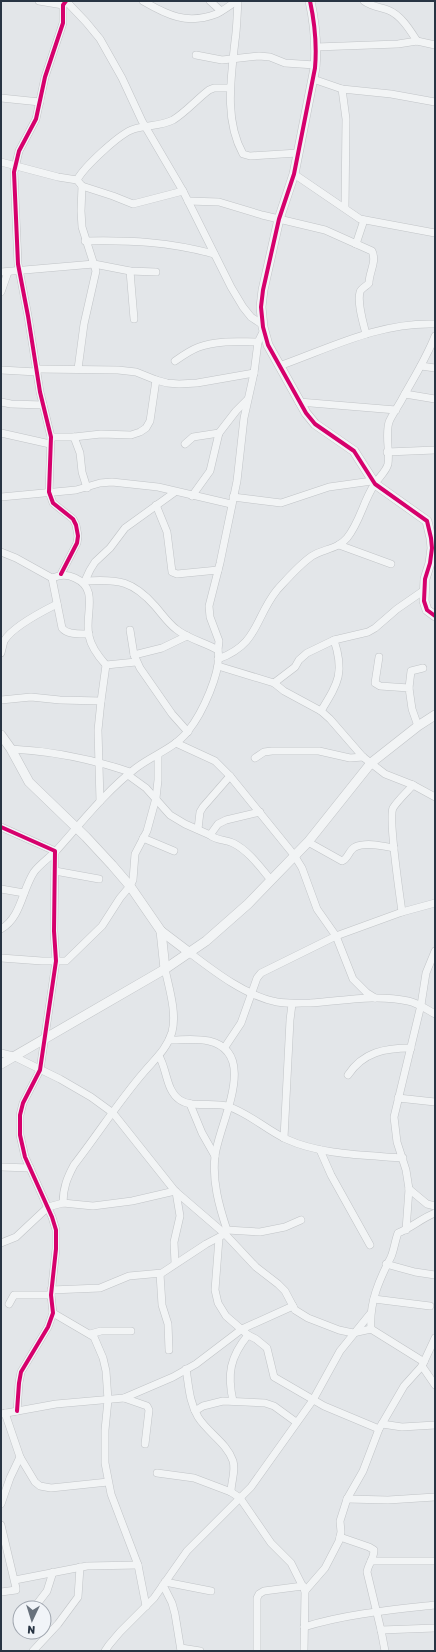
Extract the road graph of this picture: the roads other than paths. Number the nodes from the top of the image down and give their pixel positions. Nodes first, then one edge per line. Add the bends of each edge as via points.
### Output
1 (39, 1) edge
2 (143, 1) edge
3 (210, 1) edge
4 (310, 1) edge
5 (364, 1) edge
6 (65, 2) edge
7 (235, 2) edge
8 (221, 11) junction
9 (417, 41) junction
10 (435, 45) edge
11 (316, 47) junction
12 (196, 55) dead end
13 (233, 58) junction
14 (315, 65) junction
15 (313, 79) junction
16 (230, 88) junction
17 (342, 89) junction
18 (1, 98) edge
19 (40, 102) junction
20 (435, 102) edge
21 (145, 127) junction
22 (298, 153) junction
23 (1, 163) edge
24 (14, 166) junction
25 (294, 174) junction
26 (76, 180) junction
27 (82, 186) junction
28 (182, 191) junction
29 (188, 201) junction
30 (345, 208) junction
31 (280, 219) junction
32 (364, 220) junction
33 (435, 233) edge
34 (85, 241) junction
35 (356, 244) junction
36 (214, 254) junction
37 (94, 264) junction
38 (19, 271) junction
39 (130, 271) junction
40 (4, 272) edge
41 (156, 272) dead end
42 (1, 292) edge
43 (134, 319) dead end
44 (435, 324) edge
45 (263, 327) junction
46 (366, 334) junction
47 (435, 336) edge
48 (258, 342) junction
49 (175, 361) dead end
50 (279, 366) junction
51 (421, 366) junction
52 (435, 368) edge
53 (78, 369) junction
54 (1, 370) edge
55 (37, 371) junction
56 (254, 373) junction
57 (156, 380) junction
58 (404, 394) junction
59 (435, 399) edge
60 (247, 400) junction
61 (1, 402) edge
62 (299, 402) junction
63 (43, 405) junction
64 (396, 410) junction
65 (1, 433) edge
66 (219, 433) junction
67 (74, 437) junction
68 (51, 440) junction
69 (184, 444) dead end
70 (435, 450) edge
71 (387, 452) junction
72 (373, 482) junction
73 (87, 488) junction
74 (48, 492) junction
75 (175, 492) junction
76 (192, 496) junction
77 (1, 497) edge
78 (232, 501) junction
79 (156, 504) junction
80 (431, 521) edge
81 (339, 545) junction
82 (1, 552) edge
83 (432, 563) edge
84 (391, 564) dead end
85 (218, 570) junction
86 (61, 574) junction
87 (52, 578) junction
88 (85, 582) junction
89 (423, 591) junction
90 (57, 604) junction
91 (435, 616) edge
92 (130, 630) dead end
93 (89, 634) junction
94 (187, 636) junction
95 (334, 640) junction
96 (218, 650) junction
97 (1, 653) edge
98 (378, 657) dead end
99 (135, 659) junction
100 (218, 663) junction
101 (106, 664) junction
102 (423, 668) dead end
103 (274, 683) junction
104 (409, 688) junction
105 (1, 700) edge
106 (100, 701) junction
107 (321, 712) junction
108 (435, 715) edge
109 (418, 726) junction
110 (188, 732) junction
111 (1, 734) edge
112 (176, 743) junction
113 (11, 749) junction
114 (158, 755) junction
115 (362, 757) junction
116 (255, 758) dead end
117 (371, 762) junction
118 (99, 763) junction
119 (129, 774) junction
120 (230, 776) junction
121 (413, 785) junction
122 (435, 797) edge
123 (156, 798) junction
124 (100, 802) junction
125 (260, 812) junction
126 (1, 827) edge
127 (76, 827) junction
128 (198, 829) junction
129 (210, 835) junction
130 (143, 838) junction
131 (308, 842) junction
132 (394, 848) junction
133 (55, 851) junction
134 (174, 851) dead end
135 (294, 855) junction
136 (55, 871) junction
137 (99, 879) dead end
138 (272, 880) junction
139 (130, 886) junction
140 (1, 889) edge
141 (24, 893) junction
142 (435, 903) edge
143 (402, 912) junction
144 (1, 929) edge
145 (161, 931) junction
146 (336, 936) junction
147 (435, 951) edge
148 (190, 953) junction
149 (1, 958) edge
150 (56, 961) junction
151 (165, 969) junction
152 (252, 994) junction
153 (375, 998) junction
154 (292, 1004) junction
155 (421, 1006) junction
156 (435, 1014) edge
157 (45, 1037) junction
158 (169, 1040) junction
159 (225, 1047) junction
160 (411, 1048) junction
161 (1, 1053) edge
162 (13, 1056) junction
163 (159, 1056) junction
164 (1, 1064) edge
165 (40, 1070) junction
166 (348, 1075) dead end
167 (398, 1098) junction
168 (435, 1102) edge
169 (190, 1104) junction
170 (228, 1106) junction
171 (113, 1113) junction
172 (284, 1138) junction
173 (320, 1150) junction
174 (215, 1156) junction
175 (403, 1158) junction
176 (1, 1167) edge
177 (30, 1168) junction
178 (409, 1189) junction
179 (176, 1192) junction
180 (63, 1203) junction
181 (435, 1206) edge
182 (48, 1207) junction
183 (435, 1213) edge
184 (301, 1220) dead end
185 (406, 1230) junction
186 (224, 1234) junction
187 (1, 1243) edge
188 (370, 1245) dead end
189 (175, 1263) junction
190 (386, 1264) junction
191 (160, 1274) junction
192 (435, 1275) edge
193 (51, 1292) junction
194 (374, 1299) junction
195 (9, 1304) dead end
196 (293, 1306) junction
197 (430, 1306) dead end
198 (53, 1313) junction
199 (370, 1314) junction
200 (242, 1329) junction
201 (371, 1329) junction
202 (132, 1331) dead end
203 (353, 1333) junction
204 (90, 1334) junction
205 (248, 1335) junction
206 (435, 1338) edge
207 (169, 1350) dead end
208 (424, 1366) junction
209 (186, 1369) junction
210 (435, 1369) edge
211 (435, 1385) edge
212 (124, 1398) junction
213 (108, 1400) junction
214 (313, 1400) junction
215 (233, 1401) junction
216 (17, 1411) junction
217 (195, 1411) junction
218 (3, 1413) edge
219 (296, 1422) junction
220 (435, 1425) edge
221 (381, 1426) junction
222 (146, 1444) dead end
223 (20, 1457) junction
224 (157, 1473) dead end
225 (108, 1482) junction
226 (231, 1492) junction
227 (435, 1497) edge
228 (240, 1498) junction
229 (347, 1499) junction
230 (1, 1504) edge
231 (1, 1525) edge
232 (340, 1537) junction
233 (371, 1561) junction
234 (435, 1561) edge
235 (138, 1565) junction
236 (80, 1567) junction
237 (53, 1572) junction
238 (15, 1580) junction
239 (164, 1583) junction
240 (304, 1589) junction
241 (210, 1591) dead end
242 (1, 1592) edge
243 (40, 1600) edge
244 (435, 1605) edge
245 (146, 1606) junction
246 (377, 1612) junction
247 (304, 1627) junction
248 (435, 1628) edge
249 (382, 1630) junction
250 (181, 1650) edge
251 (33, 1651) edge
252 (105, 1651) edge
253 (200, 1651) edge
254 (258, 1651) edge
255 (304, 1651) edge
256 (385, 1651) edge

1 - 6 street
2 - 8 street via 177,18 205,17
3 - 8 street
4 - 11 street via 315,22
5 - 9 street via 370,6 390,10 398,16
6 - 19 street via 63,23 44,77
6 - 21 street via 100,39
7 - 8 street
7 - 13 street
9 - 10 street
9 - 11 street
11 - 14 street
12 - 13 street via 219,59
13 - 14 street via 259,56 270,57 285,64
13 - 16 street
14 - 15 street
15 - 17 street
15 - 22 street
16 - 21 street via 209,90 174,119
16 - 22 street via 234,126 243,154 250,156
17 - 20 street
17 - 30 street via 346,119
18 - 19 street
19 - 24 street via 36,119
21 - 26 street via 131,130 119,138 82,171
21 - 28 street
22 - 25 street
23 - 24 street
24 - 26 street
24 - 38 street
25 - 30 street
25 - 31 street
26 - 27 street
27 - 28 street via 133,204
27 - 34 street via 81,211
28 - 29 street
29 - 31 street via 219,202
29 - 36 street
30 - 32 street
31 - 35 street via 325,230
31 - 45 street via 263,290
32 - 33 street
32 - 35 street
34 - 36 street via 156,242
34 - 37 street
35 - 46 street via 372,251 374,255 369,283 360,293 361,315
36 - 45 street via 243,307
37 - 38 street
37 - 39 street
37 - 53 street via 96,271 84,324
38 - 40 street
38 - 55 street
39 - 41 street
39 - 43 street
40 - 42 street
44 - 46 street via 395,326
45 - 48 street
45 - 50 street via 268,345
46 - 50 street
47 - 51 street
48 - 49 street via 227,341 209,344 198,347
48 - 56 street
50 - 62 street
51 - 52 street
51 - 58 street
53 - 55 street
53 - 57 street via 136,372
54 - 55 street
55 - 63 street
56 - 57 street via 197,383 173,384
56 - 60 street
57 - 67 street via 150,421 146,428 131,435 100,434
58 - 59 street
58 - 64 street
60 - 66 street
60 - 78 street via 237,481
61 - 63 street
62 - 64 street
62 - 72 street via 315,424 354,451
63 - 68 street
64 - 71 street via 389,426
65 - 68 street
66 - 69 street via 193,437
66 - 76 street via 210,471
67 - 68 street
67 - 73 street
68 - 74 street
70 - 71 street
71 - 72 street via 388,465
72 - 78 street via 329,487 281,503
72 - 80 street
72 - 81 street via 356,524
73 - 74 street
73 - 75 street via 112,482 158,487
74 - 77 street
74 - 86 street via 53,503 73,519 78,536
75 - 76 street
75 - 79 street
76 - 78 street
78 - 85 street
79 - 85 street via 167,532 172,572 177,574
79 - 88 street via 125,528 95,562
80 - 83 street
81 - 84 street
81 - 100 street via 322,550 299,566 269,600 252,634 242,646
82 - 87 street
83 - 89 street
85 - 96 street via 209,606 210,617 219,641
86 - 87 street
86 - 88 street
87 - 90 street
88 - 93 street via 89,596
88 - 94 street via 124,582 145,596 174,628
89 - 91 street via 427,610
89 - 95 street via 368,632
90 - 93 street via 64,631
90 - 97 street via 9,634
92 - 99 street
93 - 101 street via 94,648
94 - 96 street
94 - 99 street
95 - 103 street via 302,657 295,667
95 - 107 street via 340,662 339,676
96 - 100 street
98 - 104 street via 375,680 377,685
99 - 101 street
99 - 110 street via 154,691
100 - 103 street
100 - 110 street via 204,704
101 - 106 street
102 - 104 street via 411,671
103 - 107 street
104 - 109 street
105 - 106 street via 31,697
106 - 118 street
107 - 115 street
108 - 109 street
109 - 117 street
110 - 112 street
111 - 113 street
112 - 114 street
112 - 120 street via 215,761
113 - 118 street via 52,753
113 - 127 street via 29,782
114 - 119 street
114 - 123 street
115 - 116 street via 350,758 319,751 272,750
115 - 117 street
117 - 121 street via 385,774
117 - 131 street
118 - 119 street
118 - 124 street
119 - 123 street
119 - 124 street
120 - 125 street
120 - 128 street via 203,807
121 - 122 street
121 - 132 street via 393,809
123 - 128 street via 170,815
123 - 130 street via 150,823
124 - 127 street
125 - 129 street via 226,820 218,824
125 - 135 street
126 - 133 street
127 - 133 street
127 - 139 street
128 - 129 street
129 - 138 street via 236,844 253,857
130 - 134 street
130 - 139 street via 135,854 133,880
131 - 132 street via 342,862 359,846
131 - 135 street
132 - 143 street
133 - 136 street
133 - 141 street via 34,872
135 - 138 street
135 - 146 street via 302,868 317,909
136 - 137 street
136 - 150 street
138 - 148 street
139 - 145 street
139 - 150 street via 102,926 66,960
140 - 141 street
141 - 144 street via 11,920
142 - 143 street
143 - 146 street
145 - 148 street
145 - 151 street
146 - 152 street via 261,973
146 - 153 street via 353,979
147 - 155 street via 426,973
148 - 151 street
148 - 152 street
149 - 150 street
150 - 157 street
151 - 157 street
151 - 158 street via 173,1015
152 - 154 street
152 - 159 street via 242,1023
153 - 154 street
153 - 155 street via 409,1001
154 - 172 street
155 - 156 street
155 - 160 street
157 - 162 street
157 - 165 street
158 - 159 street via 206,1040
158 - 163 street
159 - 170 street via 232,1060 234,1082
160 - 166 street via 389,1049 371,1054 356,1063
160 - 167 street
161 - 162 street
162 - 164 street
162 - 165 street
163 - 169 street via 174,1095
163 - 171 street
165 - 171 street via 91,1096
165 - 177 street via 23,1103 20,1115 20,1135
167 - 168 street
167 - 175 street via 394,1117 397,1142
169 - 170 street
169 - 174 street
170 - 172 street
170 - 174 street
171 - 179 street
171 - 180 street via 74,1165 66,1180
172 - 173 street
173 - 175 street
173 - 188 street
174 - 186 street via 216,1189
175 - 178 street
176 - 177 street
177 - 182 street
178 - 181 street via 427,1204
178 - 185 street
179 - 180 street via 93,1206
179 - 186 street
179 - 189 street via 180,1216 174,1242
180 - 182 street
182 - 187 street via 16,1237
182 - 193 street via 56,1230
183 - 185 street
184 - 186 street via 260,1232
185 - 190 street via 398,1233 391,1257
186 - 189 street
186 - 196 street via 256,1267 285,1291
186 - 200 street via 215,1290 226,1316
189 - 191 street
190 - 192 street
190 - 194 street
191 - 193 street via 129,1276 100,1288
191 - 207 street via 162,1305 168,1324
193 - 195 street via 14,1295
193 - 198 street
194 - 197 street
194 - 199 street
196 - 200 street
196 - 203 street via 308,1318
198 - 204 street
198 - 216 street via 48,1327 21,1372
199 - 201 street
199 - 203 street
200 - 205 street
200 - 209 street
201 - 203 street
201 - 208 street
202 - 204 street via 101,1331
203 - 214 street
204 - 213 street via 94,1337 103,1358
205 - 214 street via 266,1348 274,1378
205 - 215 street via 231,1364
206 - 208 street
208 - 210 street
208 - 211 street
208 - 221 street via 404,1386
209 - 212 street
209 - 217 street via 189,1394
212 - 213 street
212 - 222 street via 147,1406 149,1410
213 - 216 street via 56,1404
213 - 225 street via 104,1463
214 - 219 street
214 - 221 street
215 - 217 street via 214,1403
215 - 219 street via 265,1403 274,1406
216 - 218 street
217 - 226 street via 232,1460 234,1469
218 - 223 street
219 - 228 street via 267,1465
220 - 221 street
221 - 229 street via 363,1471
223 - 225 street via 35,1482 45,1488
223 - 230 street
224 - 226 street via 194,1478
225 - 235 street
226 - 228 street
227 - 229 street
228 - 239 street via 187,1551
228 - 240 street via 271,1543 291,1563
229 - 232 street via 340,1521
231 - 238 street
232 - 233 street via 373,1549 374,1556
232 - 240 street via 325,1568
233 - 234 street
233 - 246 street via 367,1572
235 - 236 street
235 - 245 street
236 - 237 street
236 - 251 street via 78,1596 58,1624
237 - 238 street
237 - 243 street
238 - 242 street via 16,1590
239 - 241 street
239 - 245 street
239 - 250 street via 172,1603
240 - 247 street
240 - 254 street via 259,1594
244 - 246 street
245 - 252 street
246 - 247 street
246 - 249 street
247 - 255 street
248 - 249 street
249 - 256 street
250 - 253 street

